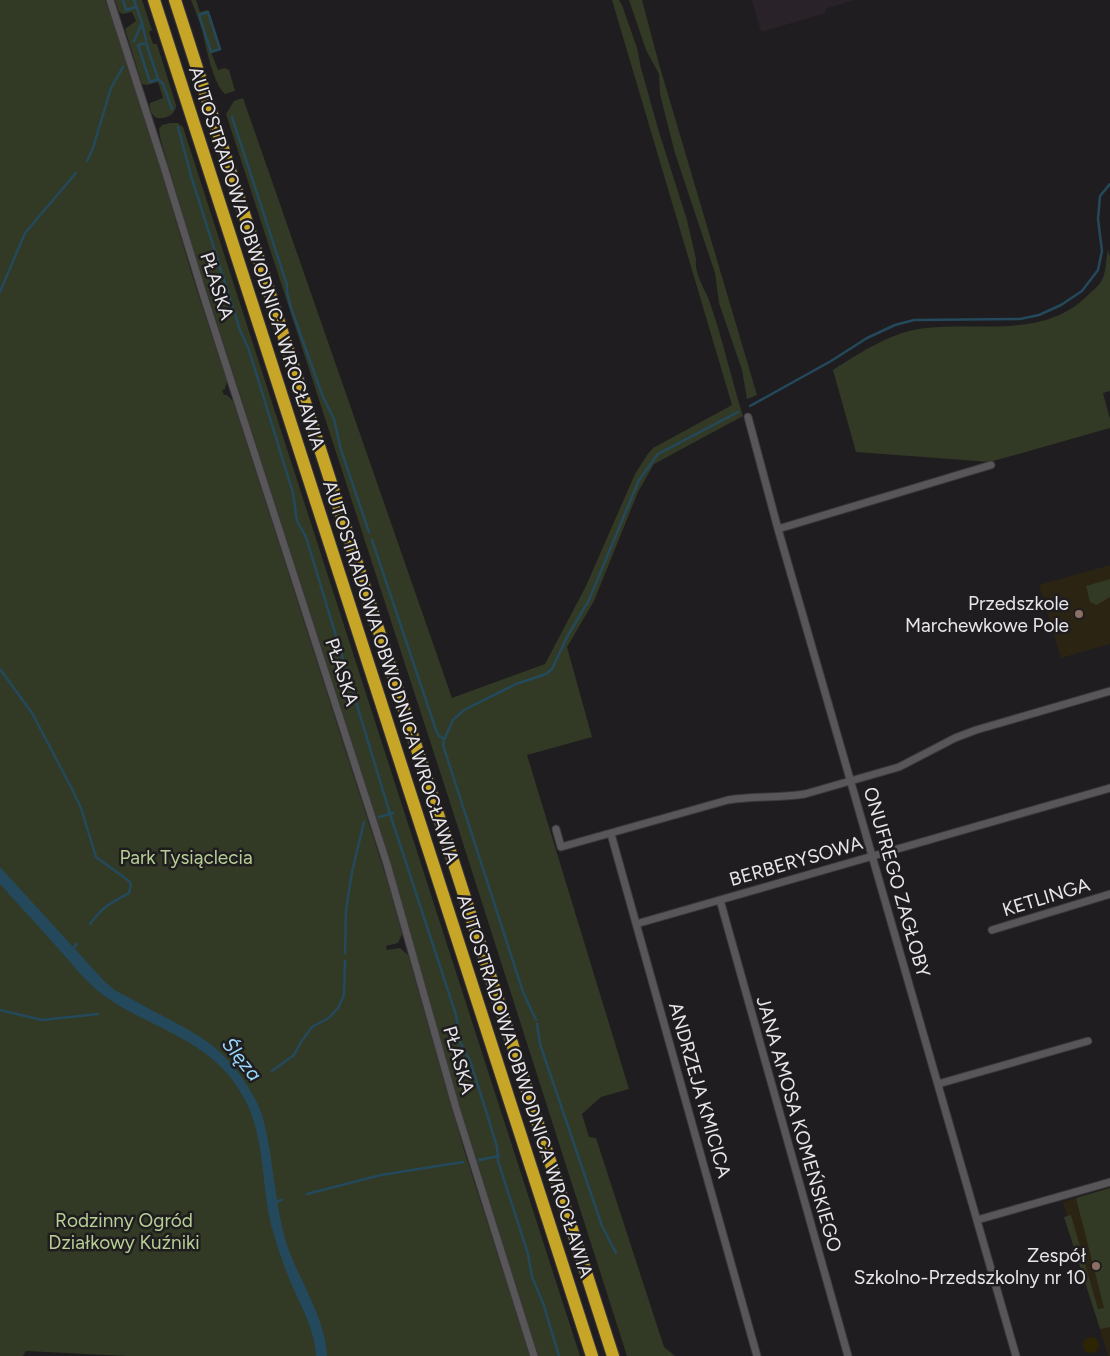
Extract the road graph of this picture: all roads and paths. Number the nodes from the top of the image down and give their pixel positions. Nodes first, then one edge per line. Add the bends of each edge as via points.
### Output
1 (110, 0) edge
2 (154, 0) edge
3 (175, 0) edge
4 (748, 417) dead end
5 (991, 465) dead end
6 (778, 529) junction
7 (1110, 691) edge
8 (851, 781) junction
9 (1110, 788) edge
10 (556, 829) dead end
11 (611, 834) junction
12 (873, 856) junction
13 (1110, 894) edge
14 (720, 900) junction
15 (636, 924) junction
16 (992, 930) dead end
17 (1088, 1041) dead end
18 (938, 1084) junction
19 (1110, 1182) edge
20 (977, 1220) junction
21 (534, 1356) edge
22 (592, 1356) edge
23 (613, 1356) edge
24 (757, 1356) edge
25 (848, 1356) edge
26 (1016, 1356) edge

1 - 21 street, PŁASKA via 387,864 456,1108
2 - 22 highway, AUTOSTRADOWA OBWODNICA WROCŁAWIA
3 - 23 highway, AUTOSTRADOWA OBWODNICA WROCŁAWIA
4 - 6 street, ONUFREGO ZAGŁOBY
5 - 6 street
6 - 8 street, ONUFREGO ZAGŁOBY
7 - 8 street via 976,730 899,767
8 - 11 street via 797,795 728,800
8 - 12 street, ONUFREGO ZAGŁOBY
9 - 12 street, BERBERYSOWA
10 - 11 street via 561,848
11 - 15 street, ANDRZEJA KMICICA
12 - 14 street, BERBERYSOWA
12 - 18 street, ONUFREGO ZAGŁOBY
13 - 16 street, KETLINGA
14 - 15 street, BERBERYSOWA
14 - 25 street, JANA AMOSA KOMEŃSKIEGO
15 - 24 street, ANDRZEJA KMICICA
17 - 18 street
18 - 20 street, ONUFREGO ZAGŁOBY
19 - 20 street
20 - 26 street, ONUFREGO ZAGŁOBY

